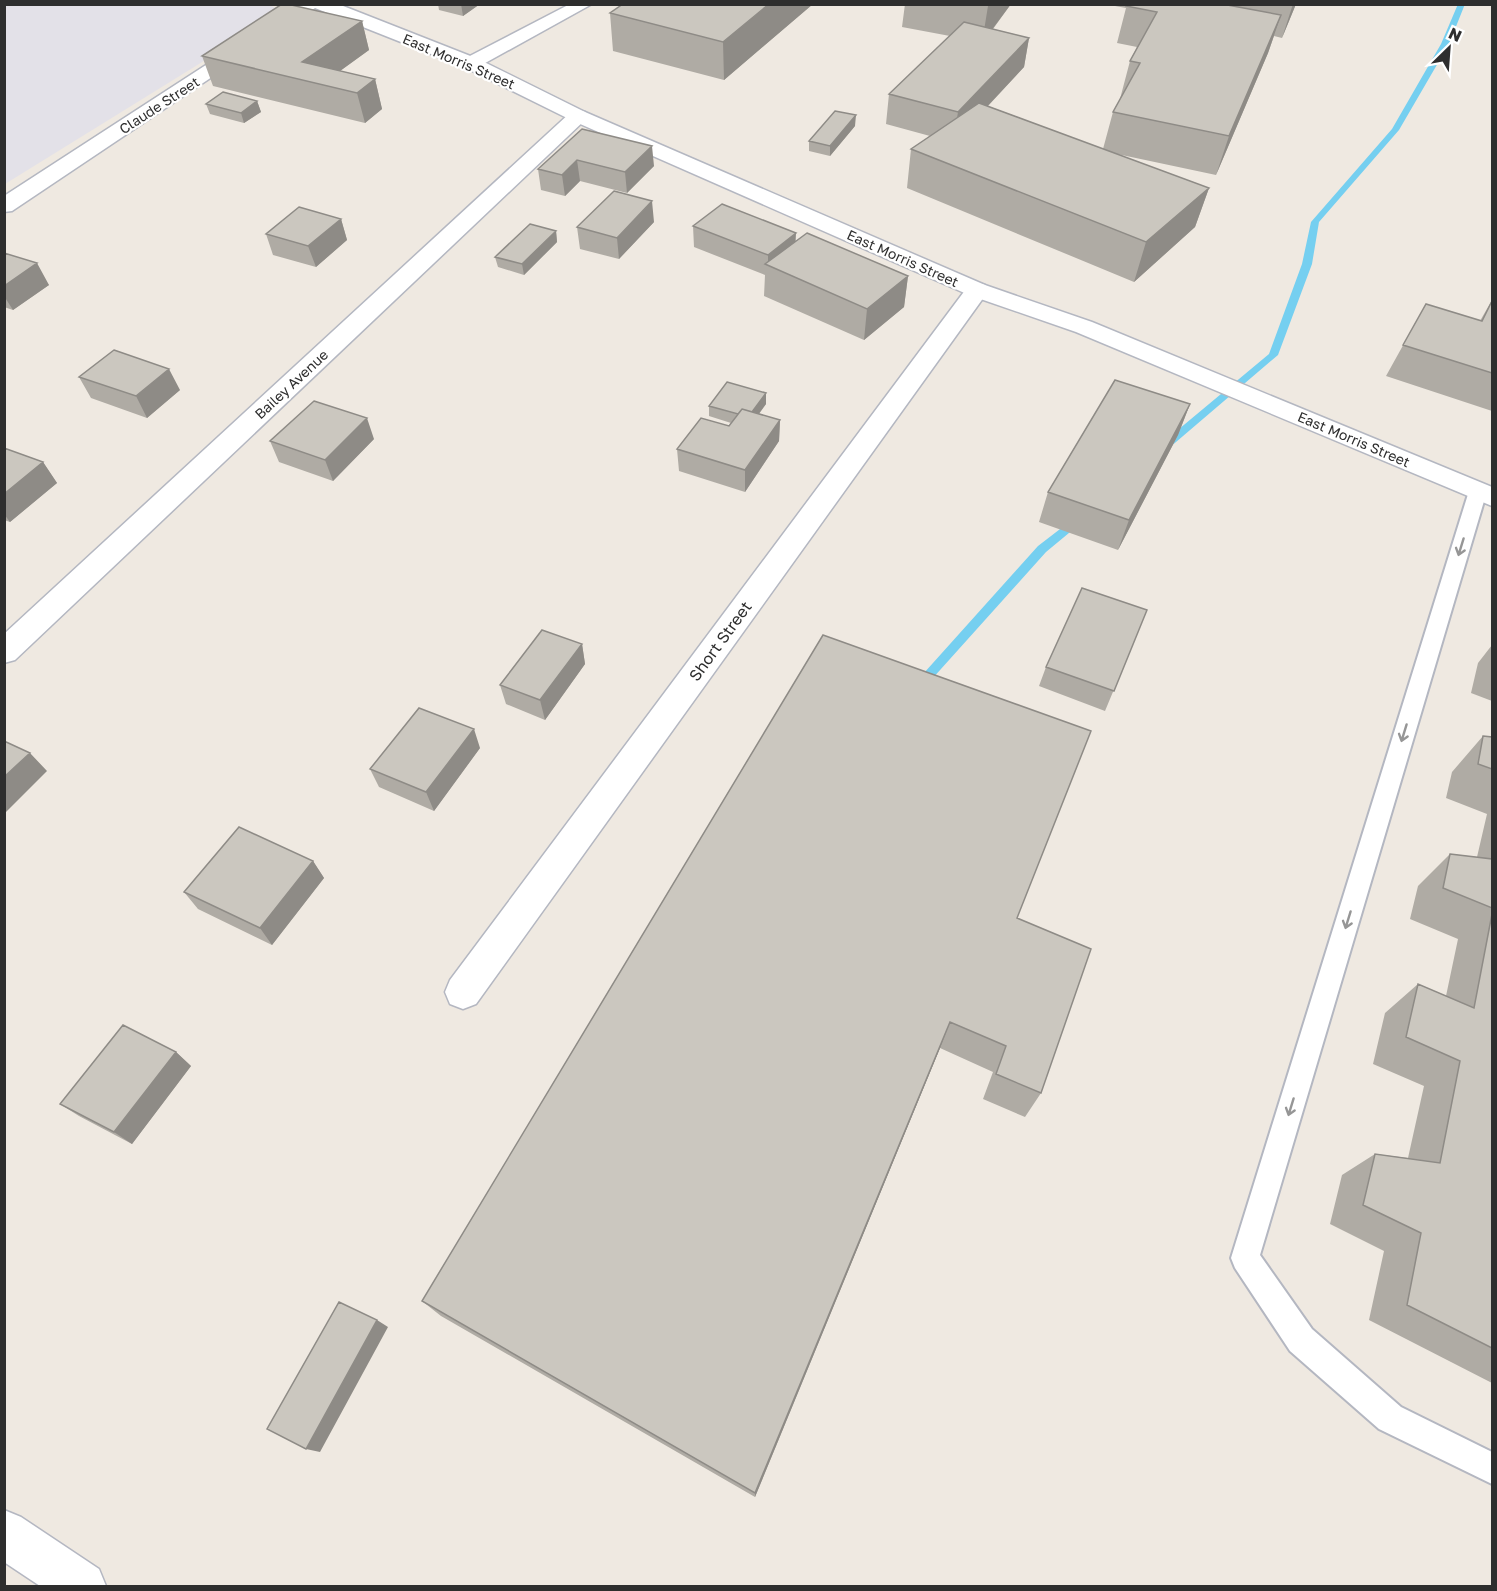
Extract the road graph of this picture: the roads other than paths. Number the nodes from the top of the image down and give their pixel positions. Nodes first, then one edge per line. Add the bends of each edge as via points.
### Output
1 (313, 4) edge
2 (321, 4) edge
3 (584, 4) edge
4 (471, 63) junction
5 (578, 116) junction
6 (4, 206) edge
7 (977, 290) junction
8 (1485, 494) edge
9 (4, 652) edge
10 (463, 992) dead end
11 (1492, 1468) edge
12 (4, 1534) edge
13 (82, 1587) edge

1 - 6 street, Claude Street
2 - 4 street, East Morris Street
3 - 4 street
4 - 5 street, East Morris Street
5 - 7 street, East Morris Street
5 - 9 street, Bailey Avenue
7 - 8 street, East Morris Street via 1084,327
7 - 10 street, Short Street
8 -> 11 lane via 1245,1258 1301,1340 1390,1418
12 - 13 street

